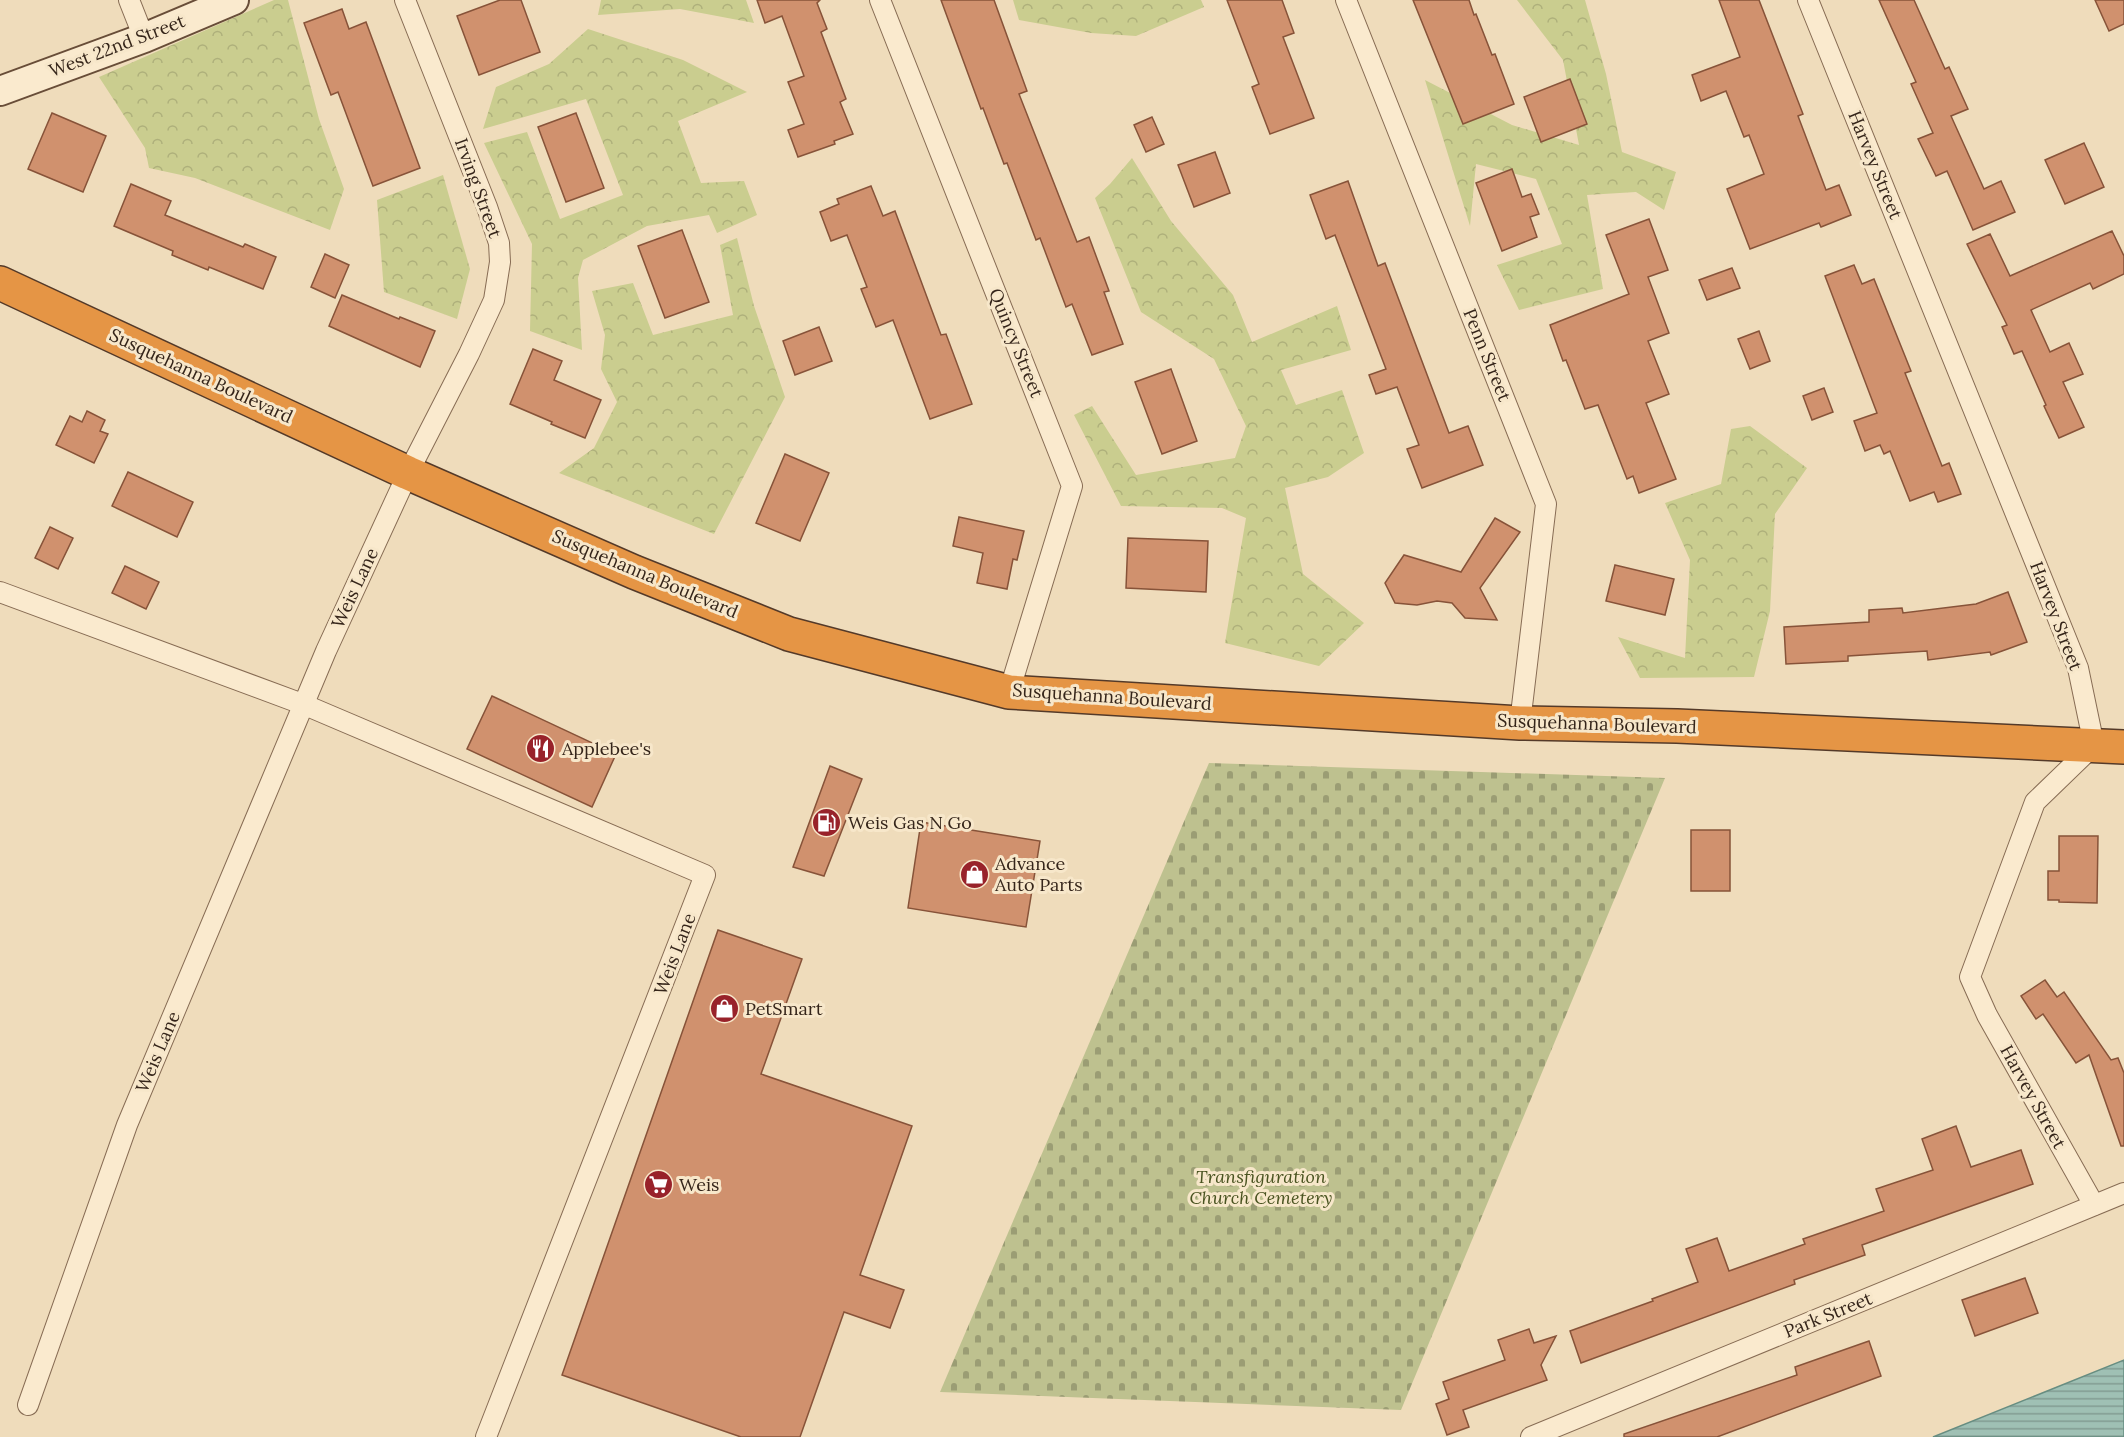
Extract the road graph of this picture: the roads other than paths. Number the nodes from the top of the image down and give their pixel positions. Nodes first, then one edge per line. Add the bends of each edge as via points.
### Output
1 (129, 0) edge
2 (234, 0) edge
3 (405, 0) edge
4 (880, 0) edge
5 (1346, 0) edge
6 (1808, 0) edge
7 (144, 38) junction
8 (0, 91) edge
9 (0, 283) edge
10 (408, 473) junction
11 (0, 592) edge
12 (1009, 692) junction
13 (305, 705) junction
14 (1520, 723) junction
15 (2109, 746) edge
16 (2124, 1193) edge
17 (2094, 1205) junction
18 (28, 1405) dead end
19 (486, 1437) edge
20 (1531, 1437) edge

1 - 7 street
2 - 7 street, West 22nd Street
3 - 10 street, Irving Street via 487,207 499,243 500,262 487,320
4 - 12 street, Quincy Street via 1072,486
5 - 14 street, Penn Street via 1546,504
6 - 15 street, Harvey Street
7 - 8 street, West 22nd Street
9 - 10 highway, Susquehanna Boulevard
10 - 12 highway, Susquehanna Boulevard via 634,572 789,634
10 - 13 street, Weis Lane
11 - 13 street, Weis Lane
12 - 14 highway, Susquehanna Boulevard
13 - 18 street, Weis Lane via 128,1125
13 - 19 street, Weis Lane via 705,875
14 - 15 highway, Susquehanna Boulevard
15 - 17 street, Harvey Street via 2035,802 1970,978
16 - 17 street, Park Street
17 - 20 street, Park Street

